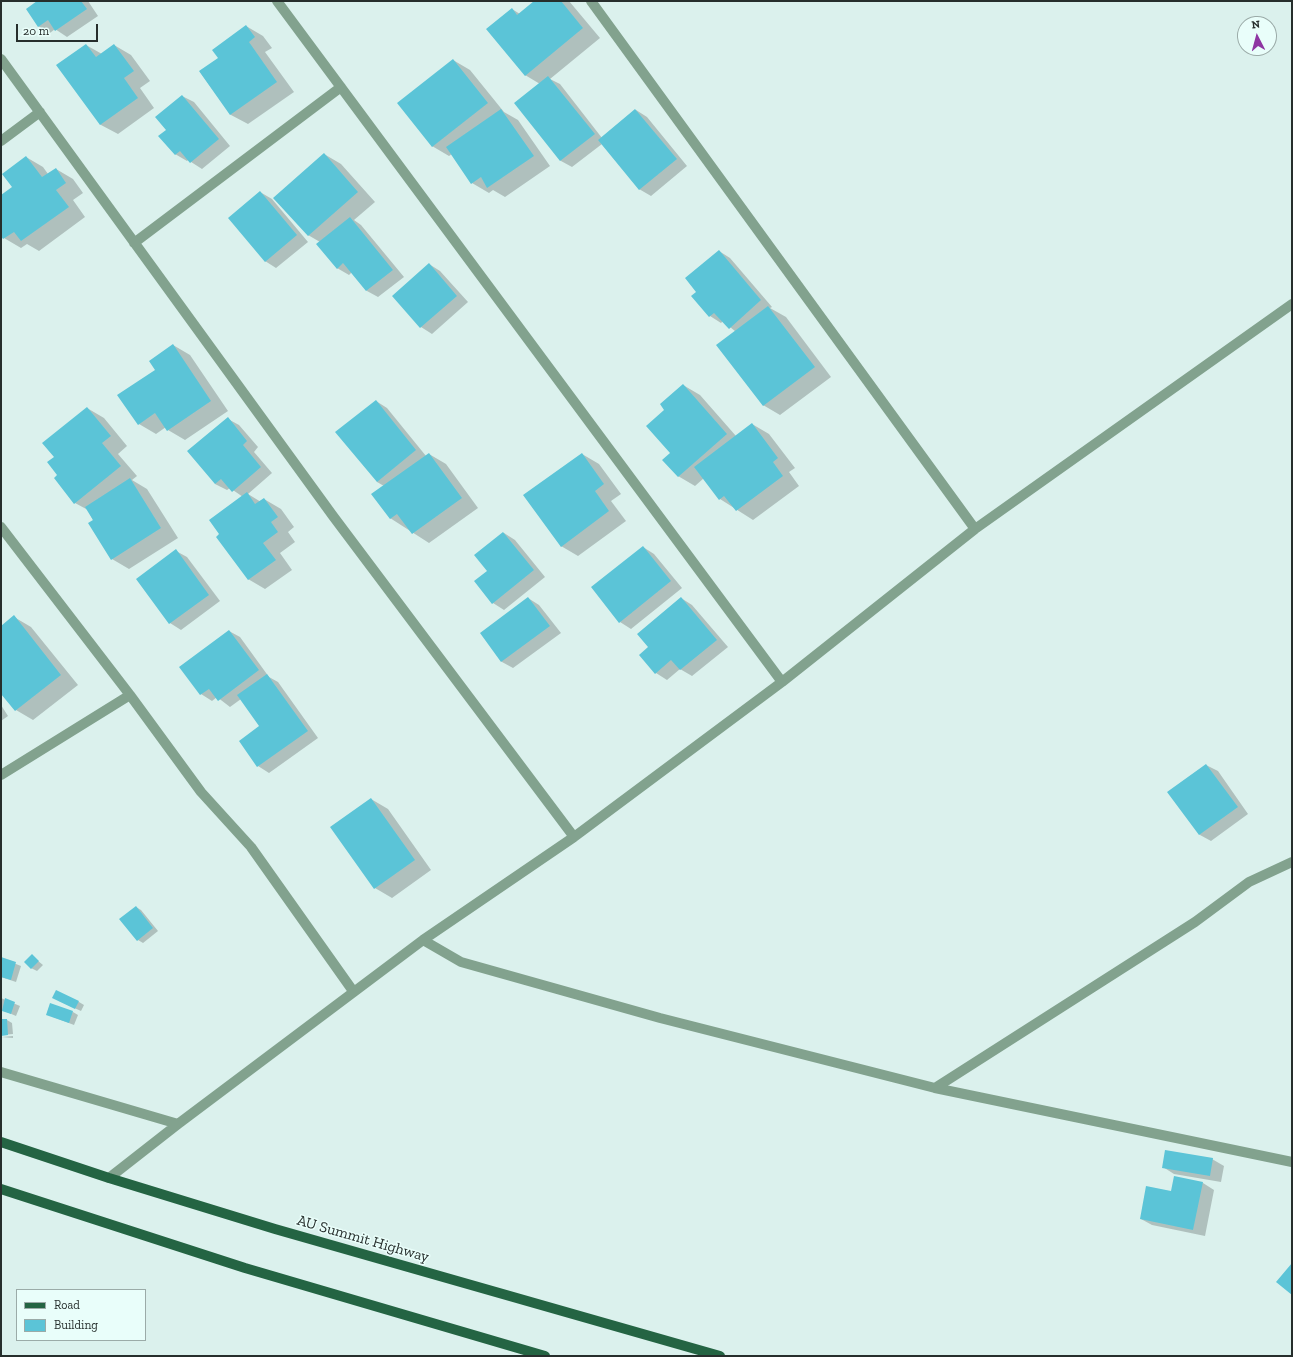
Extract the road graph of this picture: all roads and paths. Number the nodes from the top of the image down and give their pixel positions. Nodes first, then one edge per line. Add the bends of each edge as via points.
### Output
1 (277, 1) edge
2 (591, 1) edge
3 (1, 59) edge
4 (341, 87) junction
5 (40, 112) junction
6 (1, 141) edge
7 (134, 243) junction
8 (1292, 304) edge
9 (1, 527) edge
10 (975, 529) junction
11 (782, 682) junction
12 (130, 694) junction
13 (1, 775) edge
14 (574, 837) junction
15 (1292, 862) edge
16 (423, 940) junction
17 (353, 991) junction
18 (1, 1072) edge
19 (935, 1088) junction
20 (178, 1124) junction
21 (1, 1142) edge
22 (1292, 1162) edge
23 (109, 1178) junction
24 (1, 1189) edge
25 (545, 1356) edge
26 (720, 1356) edge

1 - 4 street
2 - 10 street
3 - 5 street
4 - 7 street
4 - 11 street
5 - 6 street
5 - 7 street
7 - 14 street via 333,516
8 - 10 street
9 - 12 street
10 - 11 street
11 - 14 street
12 - 13 street
12 - 17 street via 201,792 251,847
14 - 16 street
15 - 19 street via 1249,882 1195,922
16 - 17 street
16 - 19 street via 461,962 660,1018
17 - 20 street
18 - 20 street
19 - 22 street
20 - 23 street
21 - 23 main road, AU Summit Highway
23 - 26 main road, AU Summit Highway via 274,1229
24 - 25 main road via 245,1268

